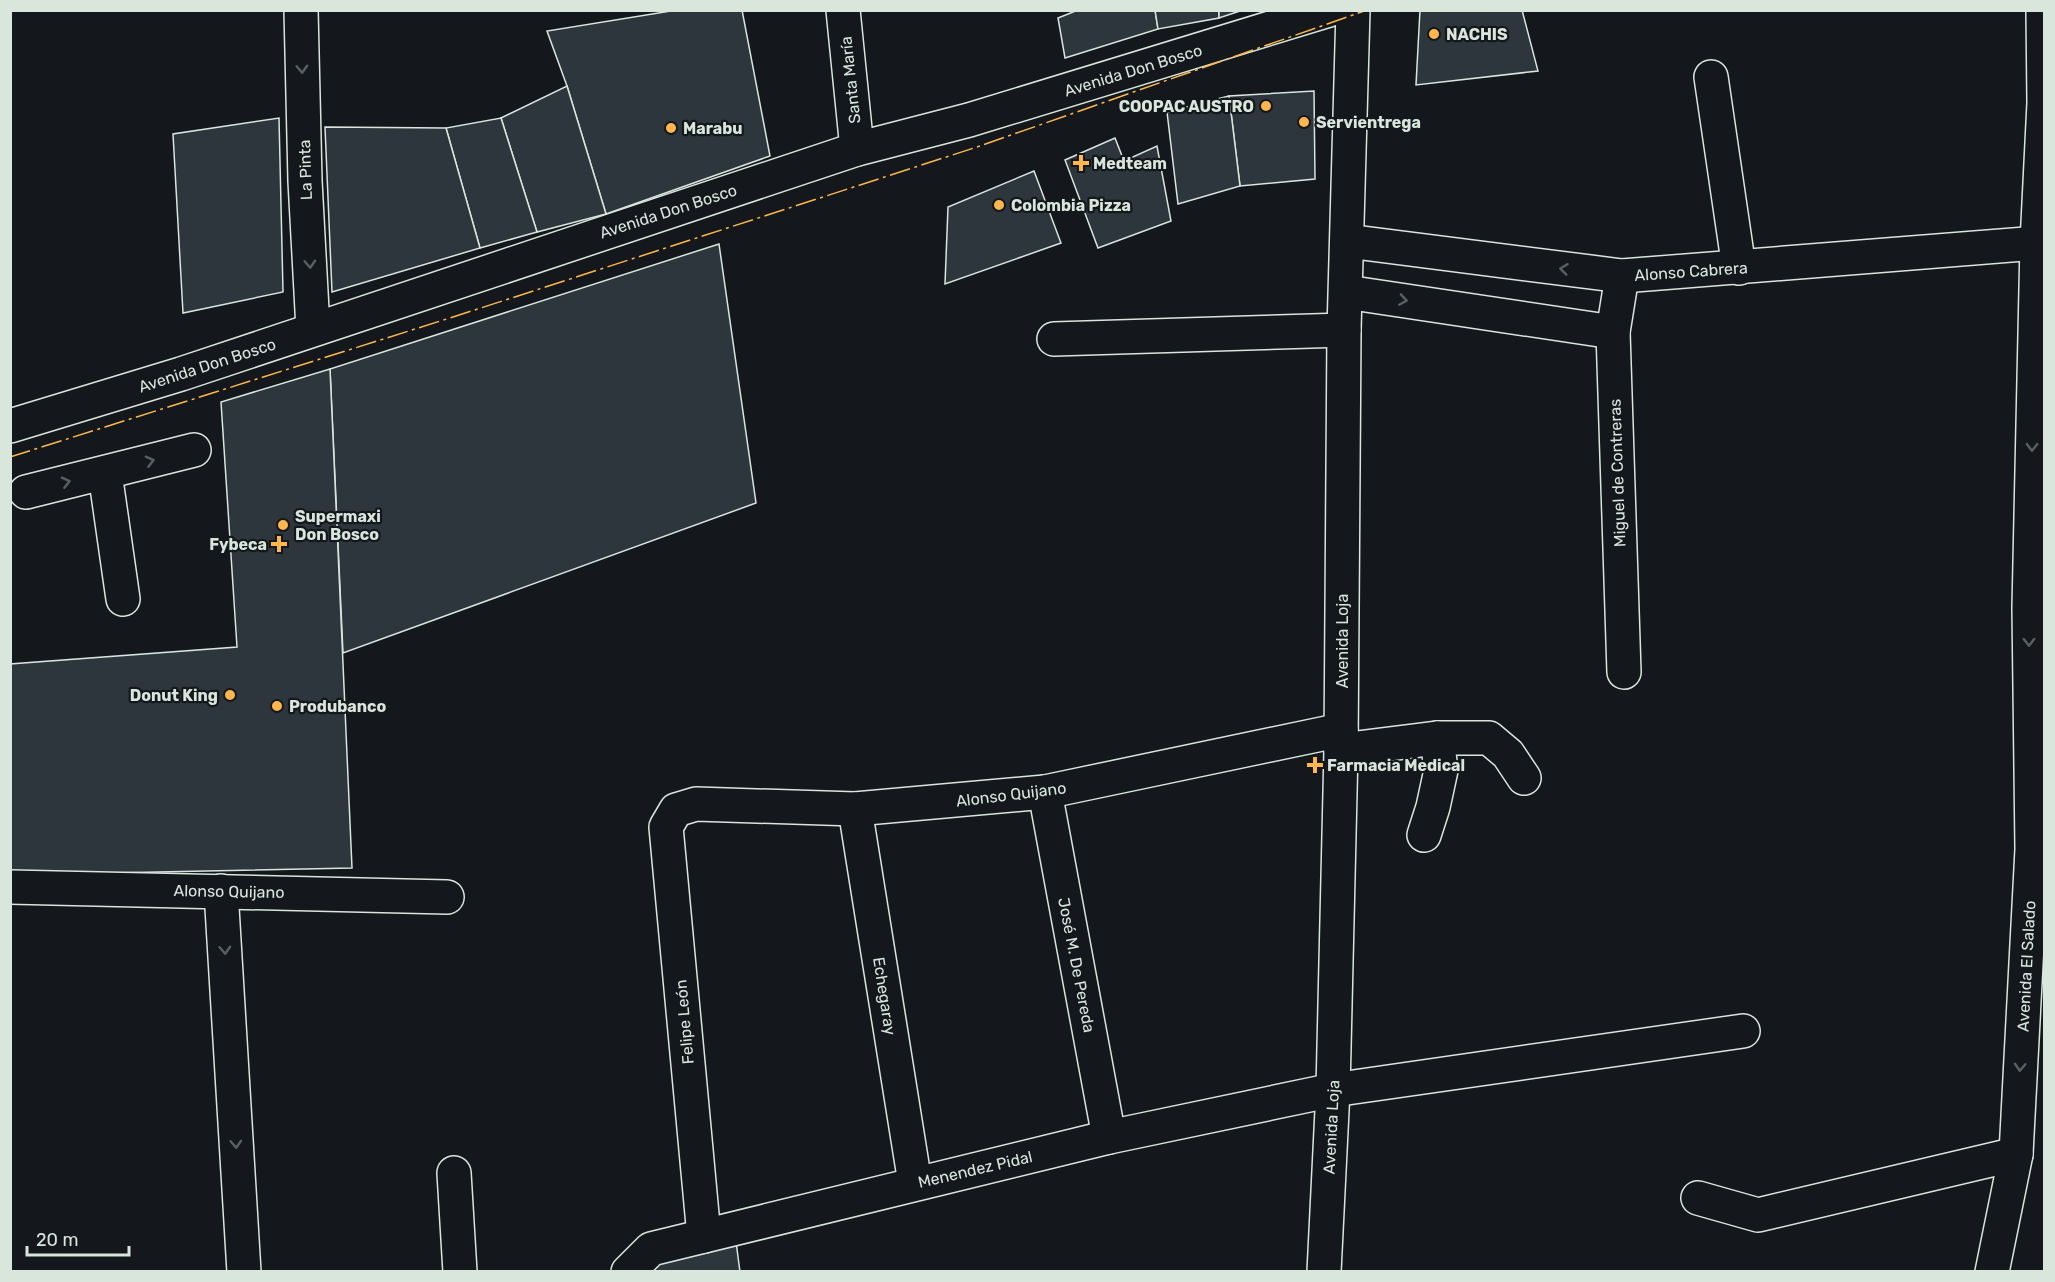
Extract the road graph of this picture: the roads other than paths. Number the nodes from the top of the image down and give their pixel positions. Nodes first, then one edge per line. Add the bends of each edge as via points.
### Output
1 (300, 10) edge
2 (843, 10) edge
3 (1329, 10) edge
4 (1353, 10) edge
5 (2043, 10) edge
6 (1711, 77) dead end
7 (857, 148) junction
8 (1347, 241) junction
9 (2037, 243) junction
10 (1739, 268) junction
11 (1622, 276) junction
12 (1346, 292) junction
13 (313, 329) junction
14 (1344, 330) junction
15 (1612, 332) junction
16 (1054, 339) dead end
17 (2039, 410) edge
18 (10, 426) edge
19 (194, 450) dead end
20 (105, 472) junction
21 (27, 492) dead end
22 (123, 599) dead end
23 (2037, 608) edge
24 (1624, 672) dead end
25 (1437, 738) junction
26 (1341, 740) junction
27 (1524, 778) dead end
28 (1045, 792) junction
29 (855, 809) junction
30 (676, 810) joint
31 (1424, 835) dead end
32 (2038, 848) edge
33 (10, 887) edge
34 (221, 891) junction
35 (447, 897) dead end
36 (1743, 1030) dead end
37 (1333, 1090) junction
38 (1109, 1137) junction
39 (2016, 1154) junction
40 (454, 1173) dead end
41 (915, 1183) junction
42 (1698, 1198) dead end
43 (704, 1236) junction
44 (244, 1272) edge
45 (460, 1272) edge
46 (628, 1272) edge
47 (1324, 1272) edge
48 (1992, 1272) edge

1 -> 13 street, La Pinta
2 - 7 street, Santa María
3 - 7 street, Avenida Don Bosco via 969,120
4 - 8 street, Avenida Loja
5 - 9 street, Avenida El Salado via 2044,103
6 - 10 street
7 - 13 street, Avenida Don Bosco
11 -> 8 street, Alonso Cabrera
8 - 12 street, Avenida Loja
9 - 10 street, Alonso Cabrera
9 - 17 street, Avenida El Salado
10 - 11 street, Alonso Cabrera
11 - 15 street, Miguel de Contreras
12 - 14 street, Avenida Loja
12 -> 15 street
13 - 18 street, Avenida Don Bosco
14 - 16 street
14 - 26 street, Avenida Loja
15 - 24 street, Miguel de Contreras
17 -> 23 street, Avenida El Salado
20 -> 19 street
21 -> 20 street
20 - 22 street
23 -> 32 street, Avenida El Salado
25 - 26 street, Alonso Quijano
25 - 27 street, Alonso Quijano via 1489,738 1508,754
25 - 31 street via 1441,770
26 - 28 street, Alonso Quijano
26 - 37 street, Avenida Loja
28 - 29 street, Alonso Quijano
28 - 38 street, José M. De Pereda
29 - 30 street, Alonso Quijano via 696,804
29 - 41 street, Echegaray
30 - 43 street, Felipe León via 666,827
32 -> 39 street, Avenida El Salado
33 - 34 street, Alonso Quijano
34 - 35 street, Alonso Quijano
34 -> 44 street
36 - 37 street, Menendez Pidal
37 - 38 street, Menendez Pidal
37 - 47 street, Avenida Loja
38 - 41 street, Menendez Pidal
39 - 42 street via 1758,1215
39 - 48 street, Avenida El Salado
40 - 45 street
41 - 43 street, Menendez Pidal
43 - 46 street, Menendez Pidal via 651,1249

